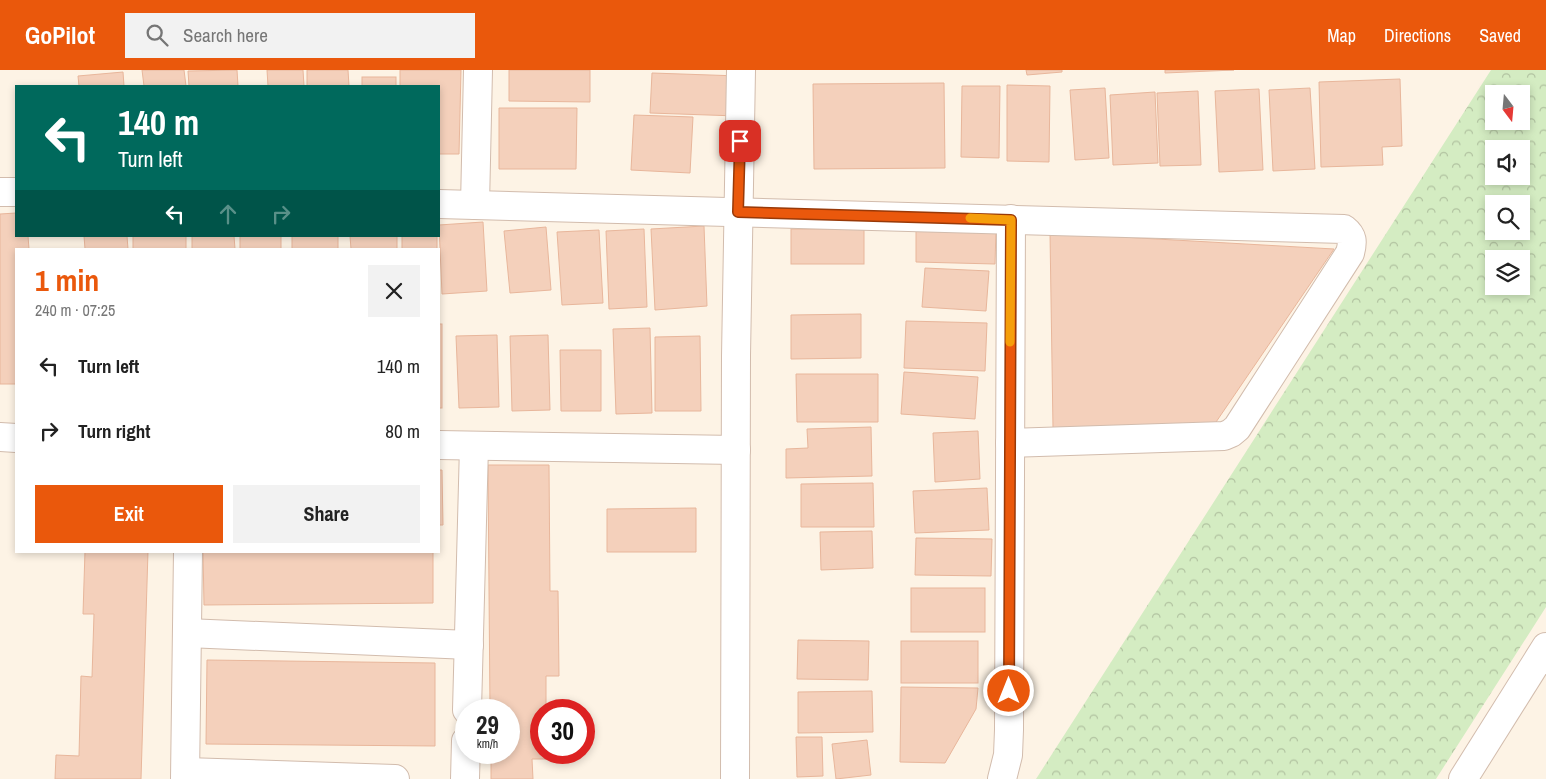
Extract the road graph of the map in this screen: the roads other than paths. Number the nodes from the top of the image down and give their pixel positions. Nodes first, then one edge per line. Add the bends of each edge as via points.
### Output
1 (478, 70) edge
2 (741, 70) edge
3 (0, 192) edge
4 (15, 192) edge
5 (440, 204) edge
6 (476, 205) junction
7 (738, 212) junction
8 (1011, 220) junction
9 (0, 438) edge
10 (15, 438) edge
11 (1010, 443) junction
12 (440, 445) edge
13 (474, 446) junction
14 (736, 450) junction
15 (188, 553) edge
16 (187, 633) junction
17 (469, 645) junction
18 (1546, 647) edge
19 (467, 699) edge
20 (465, 764) edge
21 (186, 776) edge
22 (395, 779) edge
23 (465, 779) edge
24 (736, 779) edge
25 (1002, 779) edge
26 (1463, 779) edge

1 - 6 street
2 - 7 street
3 - 4 street
5 - 6 street
6 - 7 street
7 - 8 street
7 - 14 street
8 - 11 street
8 - 11 street via 1344,229 1351,235 1352,244 1350,253 1231,433 1224,436
9 - 10 street
11 - 25 street via 1009,730 1008,755
12 - 13 street
13 - 14 street
13 - 17 street
14 - 24 street
15 - 16 street
16 - 17 street
16 - 21 street
17 - 19 street
18 - 26 street
20 - 23 street
21 - 22 street

